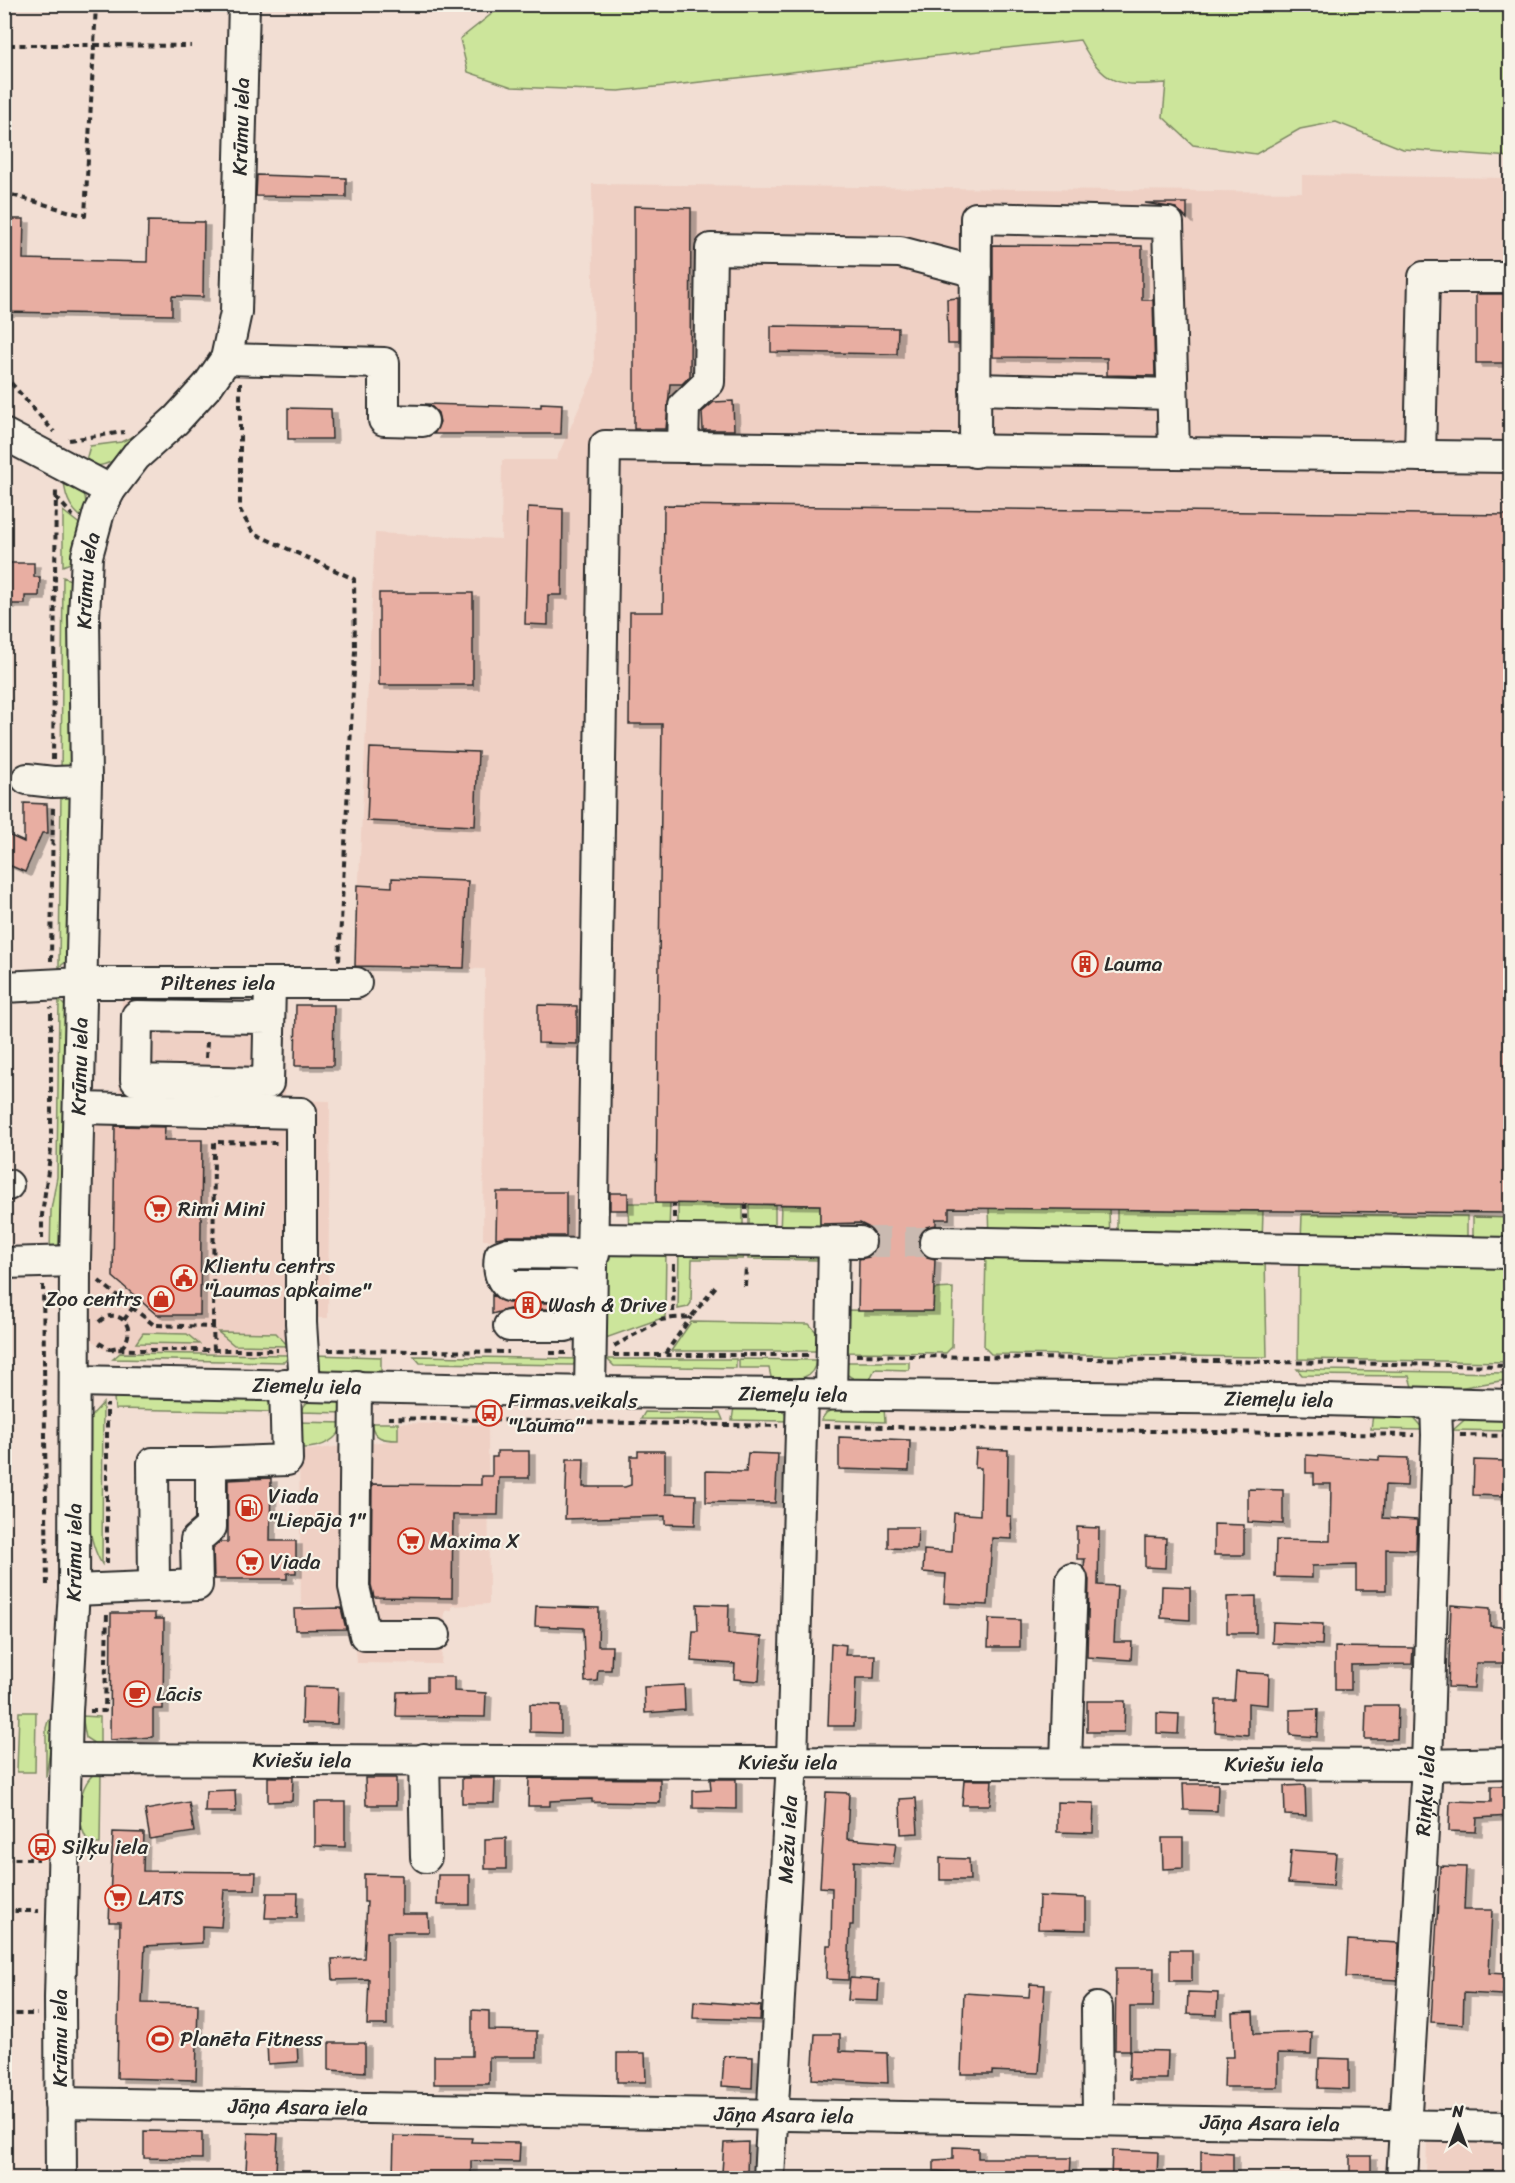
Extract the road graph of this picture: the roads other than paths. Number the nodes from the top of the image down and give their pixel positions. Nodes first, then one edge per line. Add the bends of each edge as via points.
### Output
1 (244, 4) edge
2 (976, 272) junction
3 (1510, 278) edge
4 (233, 360) junction
5 (975, 389) junction
6 (1172, 394) junction
7 (423, 421) dead end
8 (4, 434) edge
9 (683, 447) junction
10 (975, 452) junction
11 (1174, 453) junction
12 (1420, 456) junction
13 (1510, 457) edge
14 (110, 490) junction
15 (27, 779) dead end
16 (86, 781) junction
17 (82, 983) junction
18 (270, 983) junction
19 (347, 983) road end
20 (4, 987) edge
21 (269, 1018) junction
22 (79, 1108) junction
23 (173, 1130) dead end
24 (301, 1139) junction
25 (935, 1242) tunnel mouth
26 (587, 1249) junction
27 (1510, 1253) edge
28 (75, 1262) junction
29 (4, 1263) edge
30 (570, 1286) junction
31 (509, 1326) dead end
32 (75, 1381) junction
33 (295, 1385) junction
34 (356, 1386) junction
35 (590, 1392) junction
36 (817, 1394) junction
37 (1436, 1403) junction
38 (1510, 1404) edge
39 (211, 1463) junction
40 (1072, 1579) dead end
41 (154, 1586) junction
42 (74, 1590) junction
43 (435, 1635) dead end
44 (66, 1759) junction
45 (424, 1759) junction
46 (792, 1761) junction
47 (1066, 1762) junction
48 (1510, 1763) edge
49 (1427, 1765) junction
50 (426, 1857) dead end
51 (1097, 2008) dead end
52 (60, 2103) junction
53 (772, 2113) junction
54 (1098, 2120) junction
55 (1405, 2126) junction
56 (1510, 2127) edge
57 (61, 2178) edge
58 (769, 2178) edge
59 (1402, 2178) edge

1 - 4 street, Krūmu iela
2 - 5 street
2 - 6 street via 976,218 1168,223
2 - 9 street via 900,252 711,249 709,382 684,406
3 - 12 street via 1424,277
4 - 7 street via 384,363 384,420
4 - 14 street, Krūmu iela via 136,456
5 - 6 street
5 - 10 street
6 - 11 street
8 - 14 street
9 - 10 street
9 - 26 street via 605,446
10 - 11 street
11 - 12 street
12 - 13 street
14 - 16 street, Krūmu iela via 99,512 86,573
15 - 16 street
16 - 17 street, Krūmu iela
17 - 18 street, Piltenes iela
17 - 20 street, Piltenes iela
17 - 22 street, Krūmu iela
18 - 19 street, Piltenes iela
18 - 21 street
21 - 21 street via 137,1016 136,1080 268,1083
22 - 24 street via 301,1113
22 - 28 street, Krūmu iela
23 - 24 street
24 - 33 street via 301,1323
25 - 27 street
26 - 30 street via 567,1264
26 - 30 street via 500,1256 498,1265 508,1286
26 - 35 street
26 - 36 street, Mežu iela via 674,1240 847,1242
28 - 29 street
28 - 32 street, Krūmu iela
30 - 31 street via 571,1324
32 - 33 street, Ziemeļu iela
32 - 42 street, Krūmu iela
33 - 34 street, Ziemeļu iela
33 - 39 street via 287,1460
34 - 35 street, Ziemeļu iela
34 - 43 street via 354,1587 365,1635
35 - 36 street, Ziemeļu iela
36 - 37 street, Ziemeļu iela
36 - 46 street, Mežu iela via 803,1426
37 - 38 street, Ziemeļu iela
37 - 49 street, Riņķu iela
39 - 41 street via 211,1527 196,1540 197,1585
39 - 41 street via 153,1463
40 - 47 street
41 - 42 street
42 - 44 street, Krūmu iela
44 - 45 street, Kviešu iela
44 - 52 street, Krūmu iela
45 - 46 street, Kviešu iela
45 - 50 street
46 - 47 street, Kviešu iela
46 - 53 street, Mežu iela
47 - 49 street, Kviešu iela
48 - 49 street, Kviešu iela
49 - 55 street, Riņķu iela
51 - 54 street
52 - 53 street, Jāņa Asara iela
52 - 57 street, Krūmu iela
53 - 54 street, Jāņa Asara iela
53 - 58 street, Mežu iela
54 - 55 street, Jāņa Asara iela
55 - 56 street, Jāņa Asara iela
55 - 59 street, Riņķu iela

